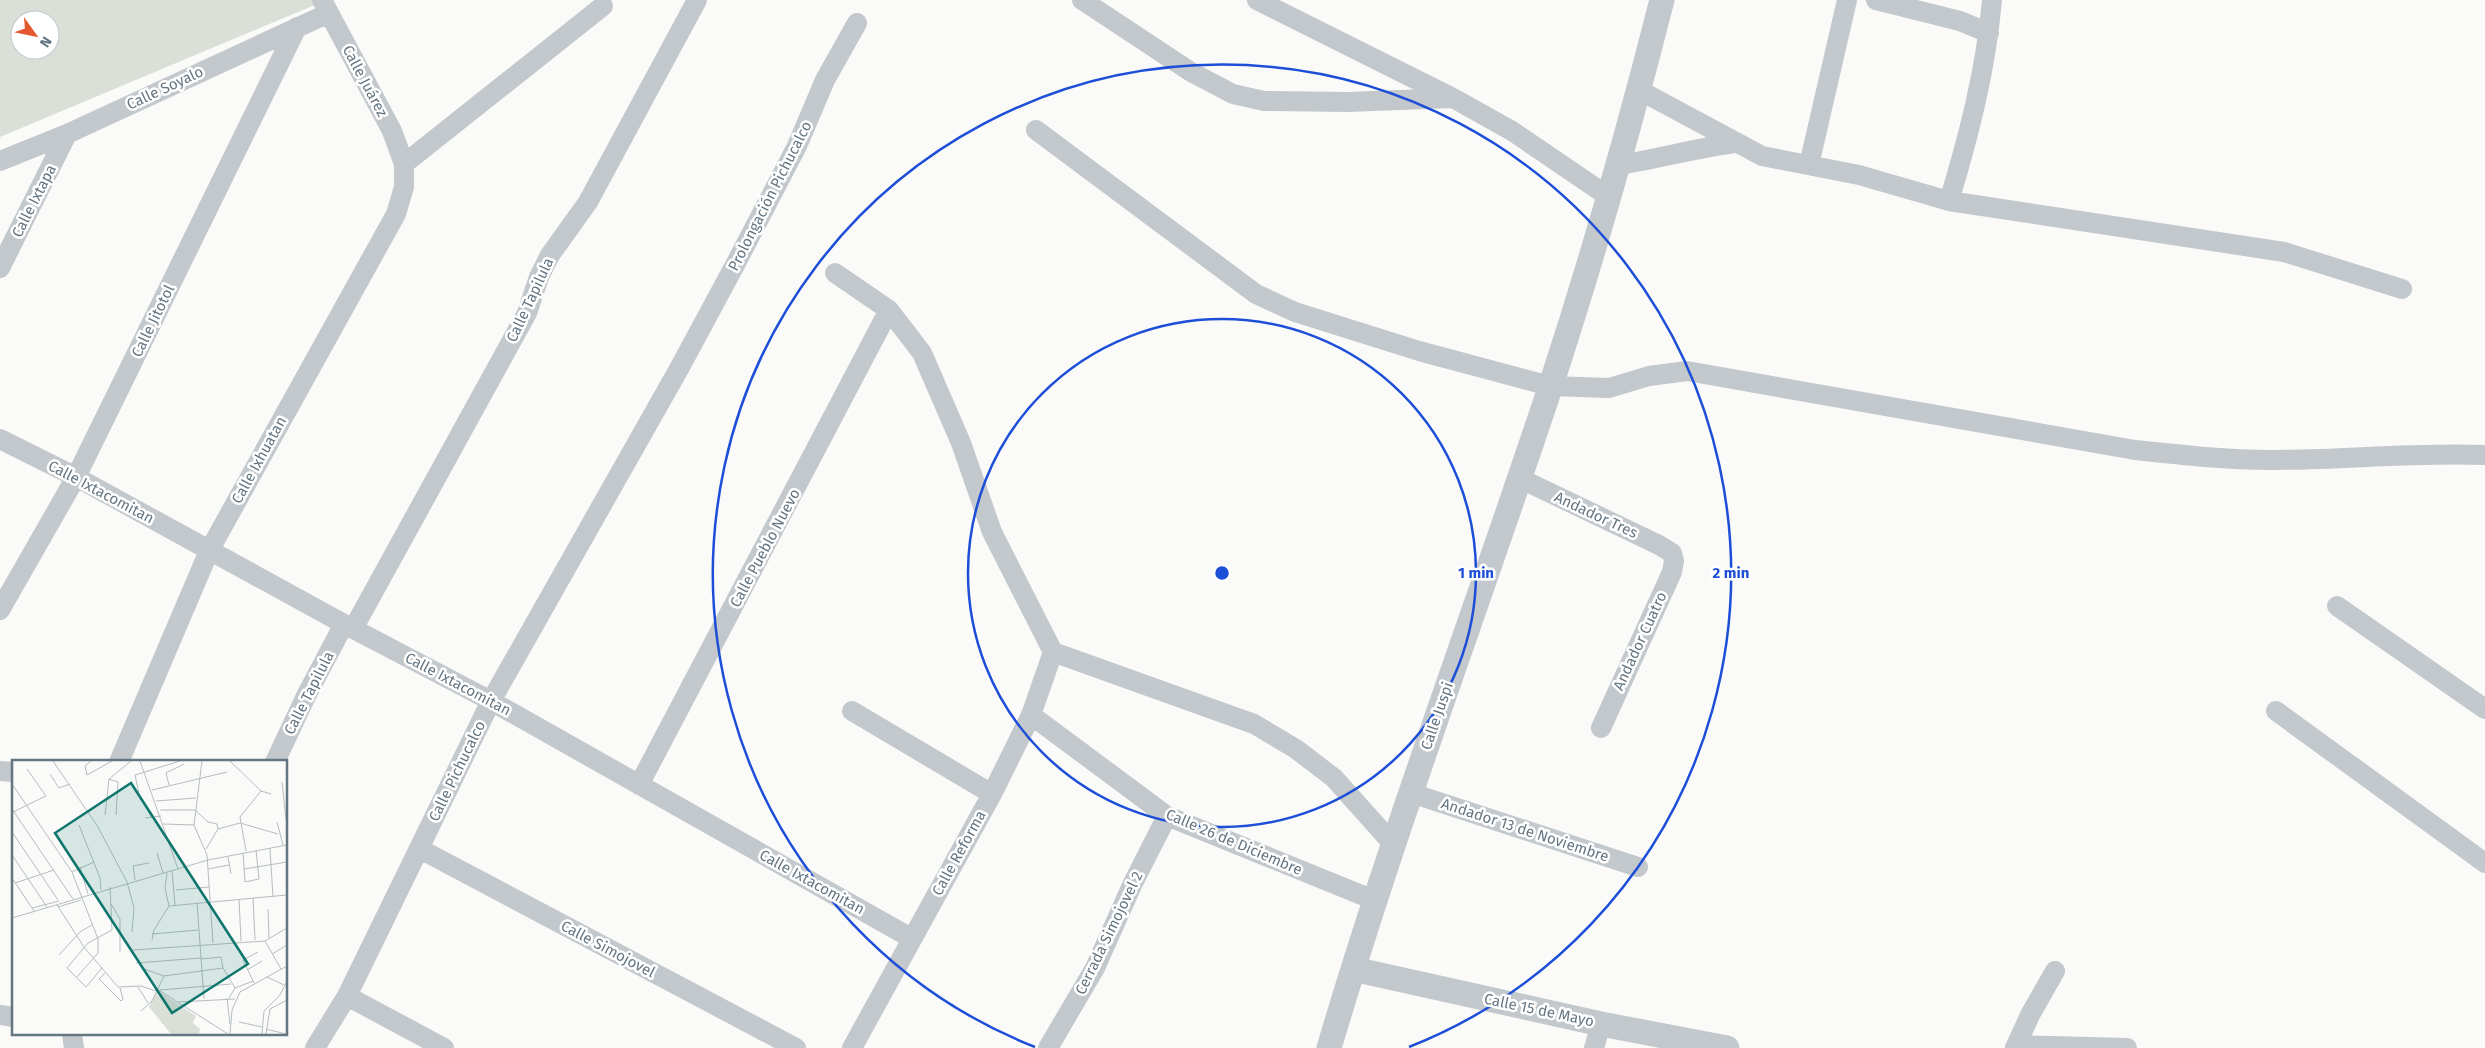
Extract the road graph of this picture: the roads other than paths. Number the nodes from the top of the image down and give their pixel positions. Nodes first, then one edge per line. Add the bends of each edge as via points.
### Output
1 (697, 0) edge
2 (1082, 0) edge
3 (1257, 0) edge
4 (1662, 0) edge
5 (1846, 0) edge
6 (1876, 0) edge
7 (1992, 0) edge
8 (326, 6) edge
9 (603, 6) dead end
10 (857, 23) dead end
11 (298, 27) junction
12 (1989, 32) junction
13 (1639, 90) junction
14 (1453, 98) junction
15 (1036, 130) dead end
16 (68, 134) junction
17 (1736, 143) junction
18 (0, 161) edge
19 (404, 164) junction
20 (1618, 165) junction
21 (1809, 165) junction
22 (1609, 197) junction
23 (1949, 201) junction
24 (0, 268) edge
25 (835, 273) dead end
26 (2402, 289) dead end
27 (888, 310) junction
28 (680, 367) joint
29 (1550, 386) junction
30 (0, 439) edge
31 (2485, 455) edge
32 (76, 477) junction
33 (1519, 478) junction
34 (209, 551) junction
35 (1672, 553) joint
36 (2338, 606) dead end
37 (0, 610) edge
38 (348, 626) junction
39 (1053, 652) junction
40 (491, 701) junction
41 (2485, 708) edge
42 (852, 711) dead end
43 (2276, 711) dead end
44 (1031, 715) junction
45 (1601, 728) dead end
46 (120, 760) edge
47 (276, 760) edge
48 (639, 785) junction
49 (1411, 793) junction
50 (992, 794) junction
51 (1167, 816) junction
52 (1393, 844) junction
53 (420, 849) junction
54 (2485, 863) edge
55 (1638, 867) dead end
56 (1374, 900) junction
57 (912, 938) junction
58 (1352, 969) junction
59 (2055, 971) dead end
60 (347, 996) junction
61 (1601, 1024) junction
62 (2016, 1046) edge
63 (315, 1048) edge
64 (444, 1048) edge
65 (796, 1048) edge
66 (852, 1048) edge
67 (1048, 1048) edge
68 (1329, 1048) edge
69 (1594, 1048) edge
70 (1727, 1048) edge
71 (2127, 1048) edge

1 - 38 street, Calle Tapilula via 588,202 550,255 527,313
2 - 14 street via 1191,72 1233,94 1264,101
3 - 14 street
4 - 13 street, Calle Juspi
5 - 21 street
6 - 12 street via 1960,21
7 - 12 street
8 - 11 street, Calle Soyalo
8 - 19 street, Calle Juárez via 392,131
9 - 19 street
10 - 28 street, Prolongación Pichucalco via 825,80 797,146
11 - 16 street, Calle Soyalo
11 - 32 street, Calle Jitotol
12 - 23 street via 1973,121
13 - 17 street
13 - 20 street, Calle Juspi
14 - 22 street via 1512,131
15 - 29 street via 1256,294 1294,312 1419,351
16 - 18 street, Calle Soyalo
16 - 24 street, Calle Ixtapa
17 - 20 street via 1695,148
17 - 21 street via 1762,156
19 - 34 street, Calle Ixhuatan via 404,187 396,214
20 - 22 street, Calle Juspi
21 - 23 street via 1859,175
22 - 29 street, Calle Juspi
23 - 26 street via 2284,252
25 - 27 street
27 - 39 street via 922,353 960,443 992,532
27 - 48 street, Calle Pueblo Nuevo via 865,360
28 - 40 street, Calle Pichucalco
29 - 31 street via 1609,388 1649,376 1687,372 2135,450 2201,458 2272,460
29 - 33 street, Calle Juspi
30 - 32 street, Calle Ixtacomitan
32 - 34 street, Calle Ixtacomitan
32 - 37 street, Calle Jitotol
33 - 35 street, Andador Tres
33 - 49 street, Calle Juspi
34 - 38 street, Calle Ixtacomitan
34 - 46 street, Calle Ixhuatan
35 - 45 street, Andador Cuatro via 1672,572
36 - 41 street
38 - 40 street, Calle Ixtacomitan
38 - 47 street, Calle Tapilula via 306,696
39 - 44 street, Calle Reforma
39 - 52 street via 1254,724 1296,749 1334,778
40 - 48 street, Calle Ixtacomitan
40 - 53 street, Calle Pichucalco
42 - 50 street
43 - 54 street
44 - 50 street, Calle Reforma
44 - 51 street, Calle 26 de Diciembre
48 - 57 street, Calle Ixtacomitan
49 - 52 street, Calle Juspi
49 - 55 street, Andador 13 de Noviembre
50 - 57 street, Calle Reforma
51 - 56 street, Calle 26 de Diciembre
51 - 67 street, Cerrada Simojovel 2 via 1095,968
52 - 56 street, Calle Juspi
53 - 60 street, Calle Pichucalco
53 - 65 street, Calle Simojovel
56 - 58 street, Calle Juspi
57 - 66 street, Calle Reforma
58 - 61 street, Calle 15 de Mayo
58 - 68 street, Calle Juspi
59 - 62 street
60 - 63 street, Calle Pichucalco
60 - 64 street
61 - 69 street
61 - 70 street, Calle 15 de Mayo
62 - 71 street

